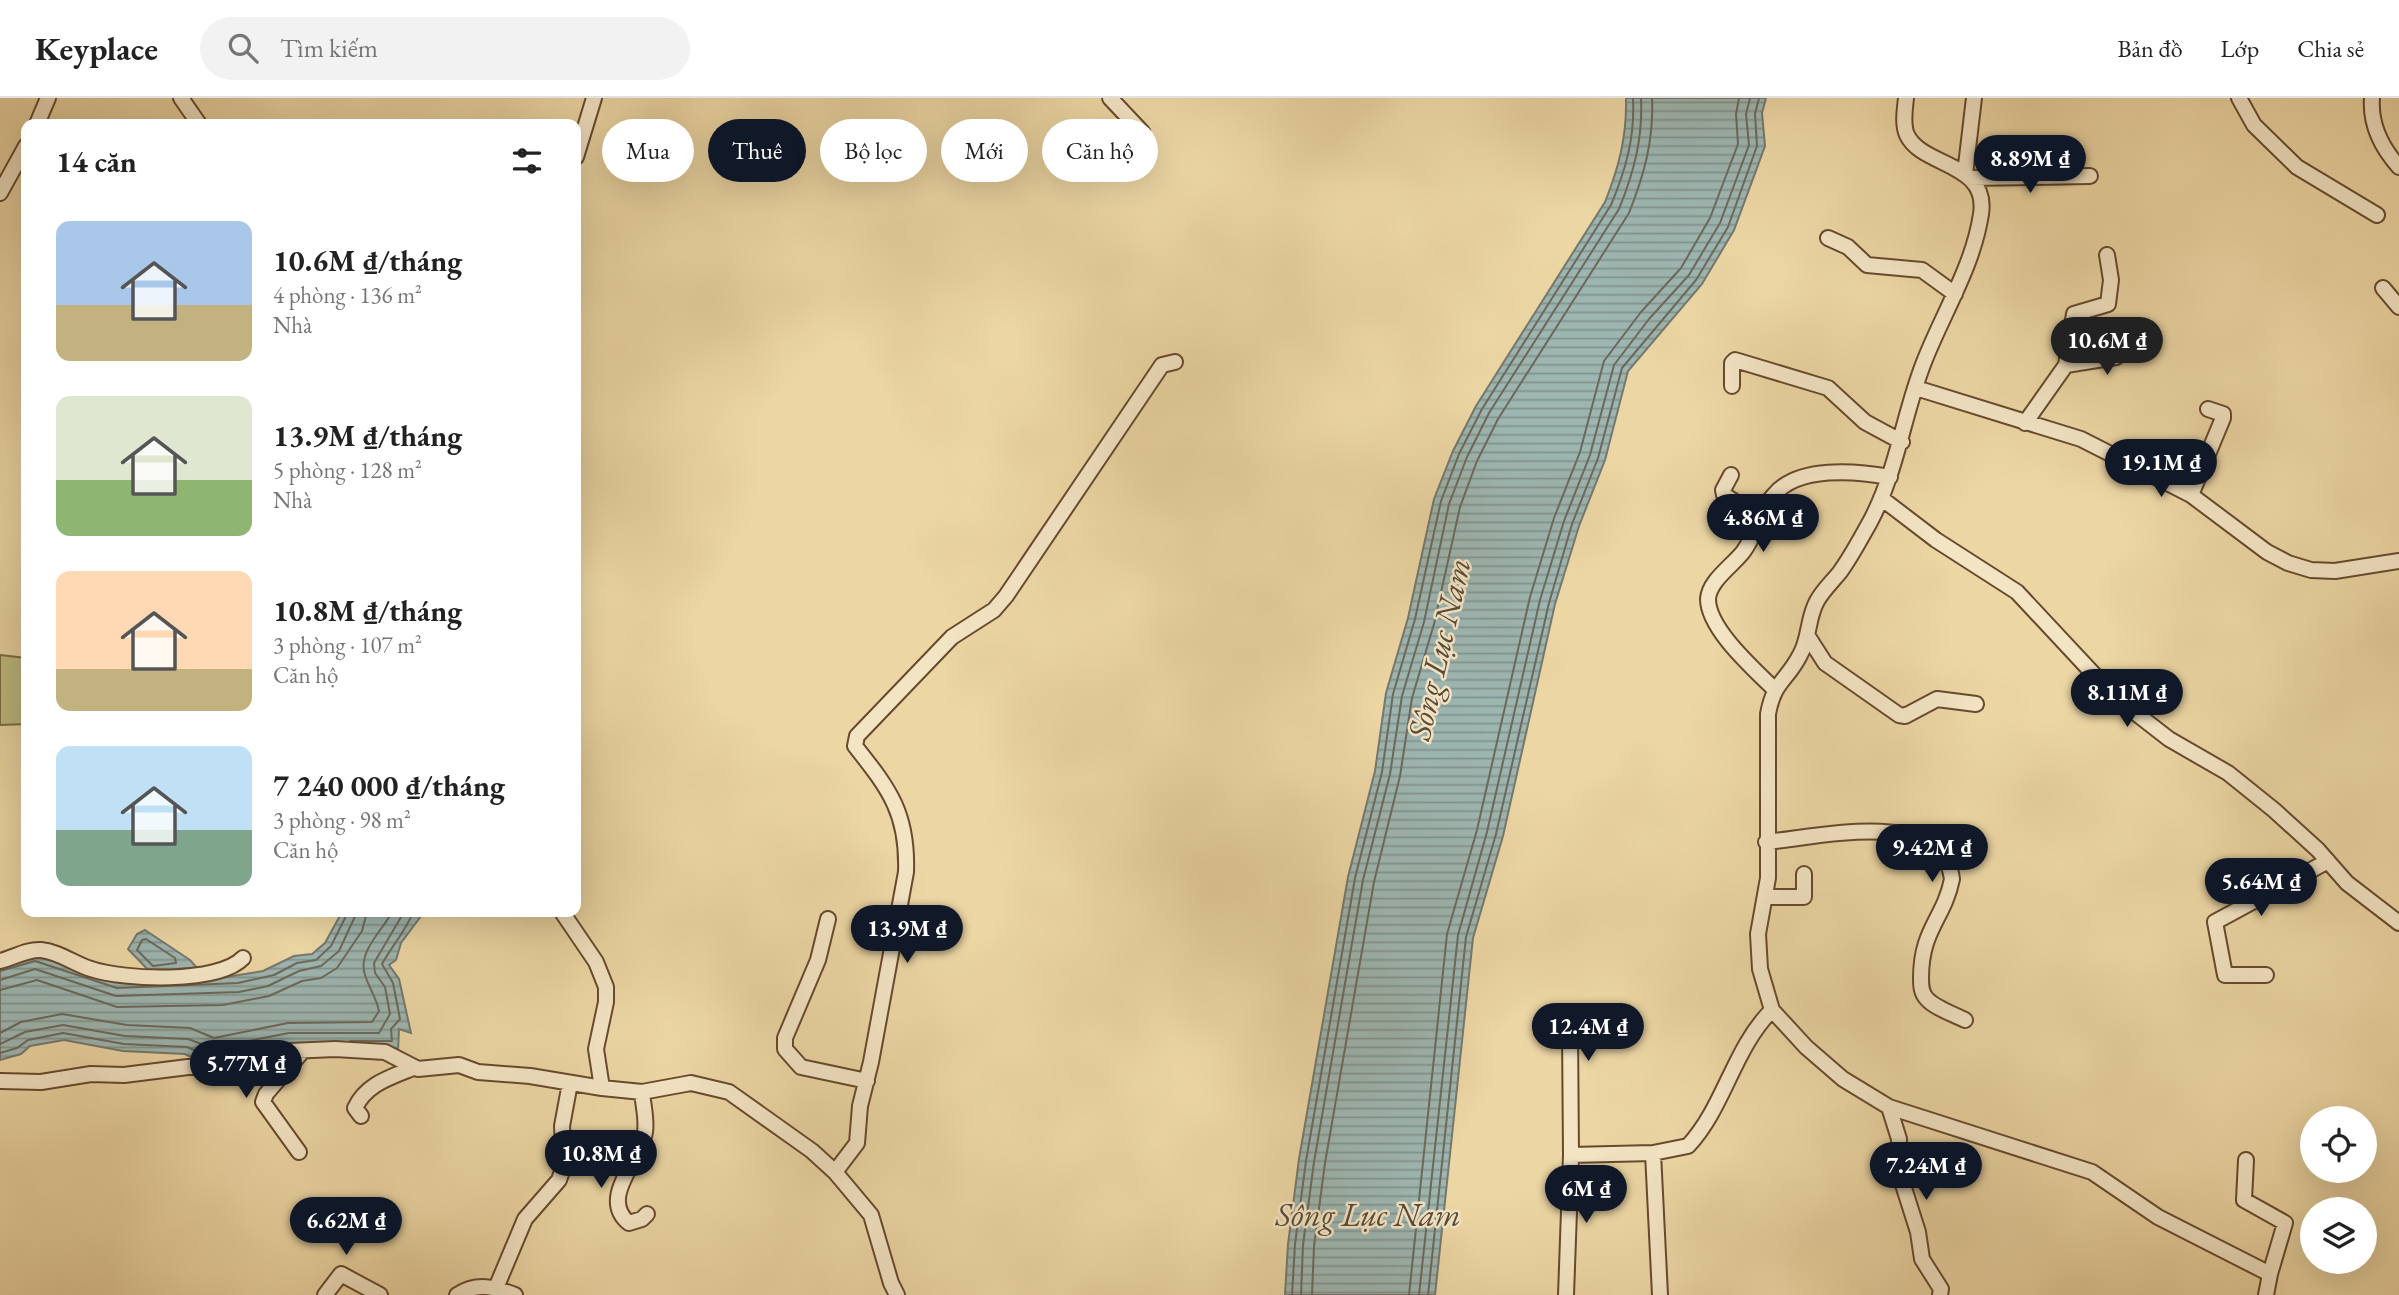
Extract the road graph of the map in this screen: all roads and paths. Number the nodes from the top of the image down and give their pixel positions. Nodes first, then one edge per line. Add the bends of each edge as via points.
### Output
1 (48, 98) edge
2 (181, 98) edge
3 (594, 98) edge
4 (1110, 98) edge
5 (1906, 98) edge
6 (1973, 98) edge
7 (2239, 98) edge
8 (2372, 98) edge
9 (39, 119) edge
10 (196, 119) edge
11 (1130, 119) edge
12 (581, 141) edge
13 (21, 155) edge
14 (2398, 164) edge
15 (1967, 176) junction
16 (2090, 176) dead end
17 (0, 192) edge
18 (2377, 215) dead end
19 (1828, 238) dead end
20 (2107, 255) dead end
21 (2383, 288) dead end
22 (1955, 294) junction
23 (2399, 307) edge
24 (2132, 346) dead end
25 (1175, 362) dead end
26 (2066, 365) junction
27 (1732, 386) dead end
28 (1916, 388) junction
29 (2208, 409) dead end
30 (2025, 423) junction
31 (1902, 442) junction
32 (1731, 475) dead end
33 (1890, 477) junction
34 (2191, 495) junction
35 (1881, 498) junction
36 (1761, 518) junction
37 (2399, 561) edge
38 (1809, 638) junction
39 (1774, 688) junction
40 (1976, 704) dead end
41 (1766, 842) junction
42 (2328, 862) junction
43 (1804, 874) dead end
44 (1767, 897) junction
45 (565, 917) edge
46 (828, 919) dead end
47 (2399, 923) edge
48 (243, 958) dead end
49 (0, 961) edge
50 (2266, 975) dead end
51 (1772, 1010) junction
52 (1965, 1020) dead end
53 (1542, 1032) dead end
54 (302, 1052) junction
55 (413, 1068) junction
56 (867, 1080) junction
57 (0, 1081) edge
58 (570, 1083) junction
59 (602, 1088) junction
60 (642, 1092) junction
61 (1889, 1107) junction
62 (361, 1116) dead end
63 (299, 1152) dead end
64 (1653, 1153) junction
65 (1571, 1155) junction
66 (2246, 1160) dead end
67 (835, 1172) junction
68 (647, 1214) dead end
69 (2270, 1274) junction
70 (496, 1288) junction
71 (325, 1295) edge
72 (380, 1295) edge
73 (457, 1295) edge
74 (515, 1295) edge
75 (897, 1295) edge
76 (1566, 1295) edge
77 (1660, 1295) edge
78 (1940, 1295) edge
79 (2266, 1295) edge

1 - 9 street
2 - 10 street
3 - 12 street
4 - 11 street
5 - 15 street via 1908,138
6 - 15 street
7 - 18 street via 2254,125 2297,167
8 - 14 street via 2371,115 2385,149
13 - 17 street
15 - 16 street
15 - 22 street via 1980,197 1981,215
19 - 22 street via 1848,247 1867,265 1922,270
20 - 26 street via 2112,279 2108,304 2074,314
21 - 23 street
22 - 28 street
24 - 26 street via 2116,357
25 - 56 street via 1162,365 1000,603 952,637 857,736 855,746 899,810 907,844 903,894
26 - 30 street
27 - 31 street via 1732,363 1739,360 1821,386 1866,422
28 - 30 street
28 - 31 street
29 - 34 street via 2223,418
30 - 34 street via 2081,439
31 - 33 street
32 - 36 street via 1724,495
33 - 35 street
33 - 36 street via 1846,471 1791,482 1771,497
34 - 37 street via 2288,563 2335,571
35 - 38 street via 1841,570 1816,603
35 - 42 street via 2017,592 2115,697 2169,739 2228,773
36 - 39 street via 1752,539 1716,582 1708,600 1715,623
38 - 39 street via 1791,670
38 - 40 street via 1825,663 1899,716 1937,699
39 - 41 street via 1768,714
41 - 44 street
41 - 52 street via 1886,831 1933,846 1952,879 1925,940 1921,985 1930,1002
42 - 47 street via 2347,883
42 - 50 street via 2215,922 2225,975
43 - 44 street via 1804,897
44 - 51 street via 1758,945
45 - 59 street via 596,962 606,987 596,1049
46 - 56 street via 785,1049 801,1067
48 - 49 street via 231,966 178,977 92,970 41,950
51 - 61 street via 1805,1047 1843,1079
51 - 64 street via 1744,1046 1716,1106 1692,1142 1684,1149
53 - 65 street via 1570,1029
54 - 55 street via 385,1052
54 - 57 street via 279,1053 228,1067 91,1074 41,1082
54 - 63 street via 263,1102
55 - 58 street via 459,1065 478,1072
55 - 62 street via 368,1091 355,1108
56 - 67 street via 857,1143
58 - 59 street
58 - 70 street via 559,1180 525,1219
59 - 60 street
60 - 67 street via 691,1083 729,1092
60 - 68 street via 645,1132 617,1200 619,1214 629,1223
61 - 69 street via 2092,1172 2158,1217
61 - 78 street via 1899,1139 1898,1169 1922,1259 1941,1289
64 - 65 street
64 - 77 street
65 - 76 street
66 - 69 street via 2244,1200 2285,1221
67 - 75 street via 871,1215
69 - 79 street
70 - 73 street via 470,1287
70 - 74 street
71 - 72 street via 341,1274

